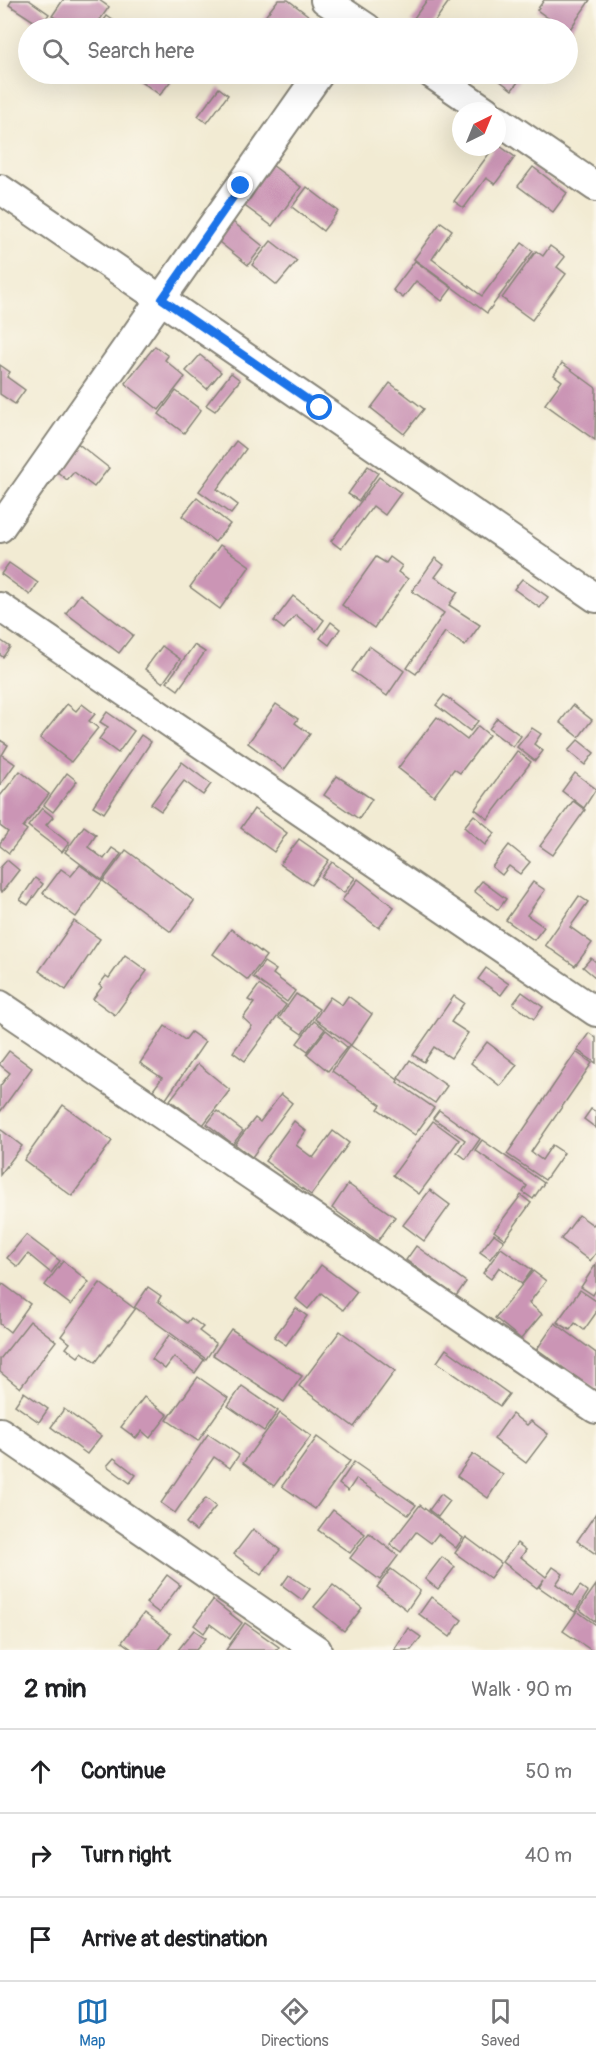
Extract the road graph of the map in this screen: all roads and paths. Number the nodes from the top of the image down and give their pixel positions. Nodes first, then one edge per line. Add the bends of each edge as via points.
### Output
1 (325, 0) edge
2 (357, 18) edge
3 (312, 84) edge
4 (447, 84) edge
5 (473, 102) edge
6 (506, 125) edge
7 (596, 187) edge
8 (0, 189) edge
9 (162, 299) junction
10 (0, 528) edge
11 (596, 598) edge
12 (0, 607) edge
13 (0, 1005) edge
14 (596, 1012) edge
15 (596, 1409) edge
16 (0, 1432) edge
17 (317, 1650) edge

1 - 2 street
3 - 9 street
4 - 5 street
6 - 7 street
8 - 9 street
9 - 10 street
9 - 11 street
12 - 14 street
13 - 15 street
16 - 17 street

